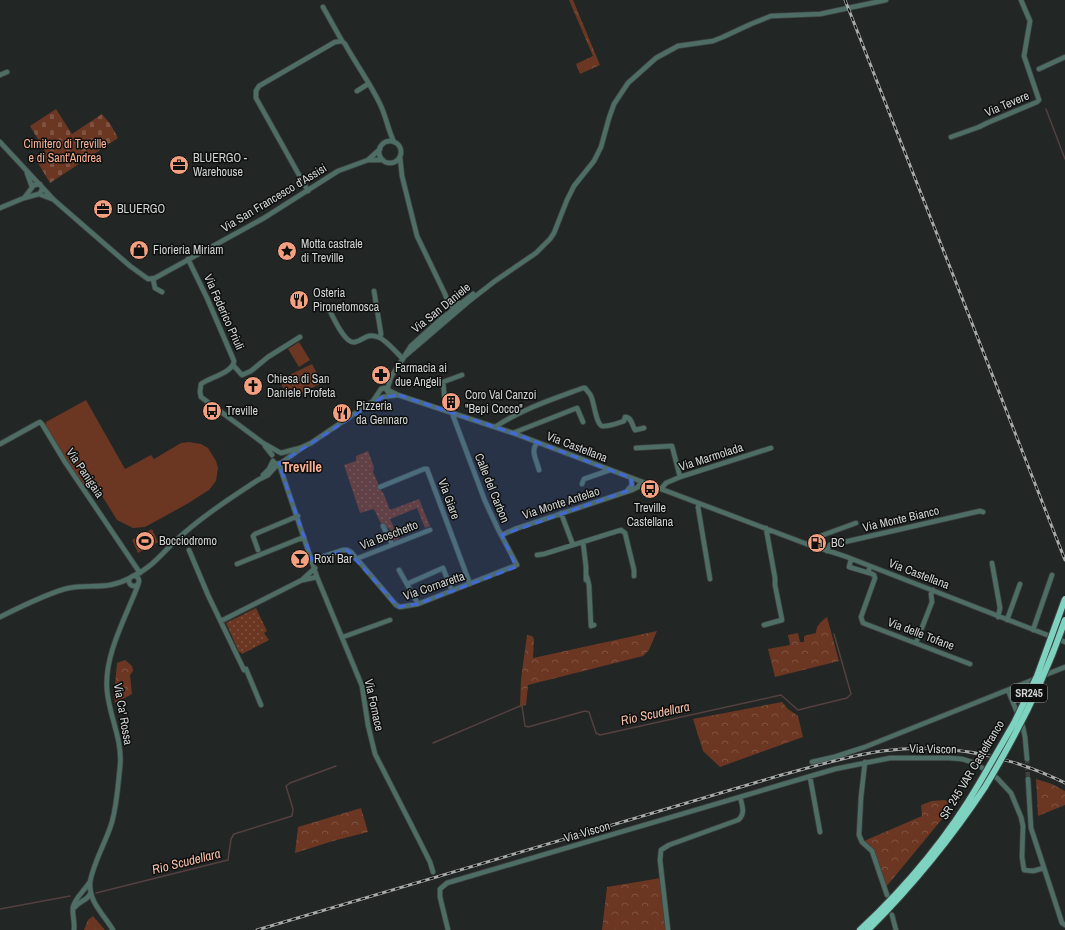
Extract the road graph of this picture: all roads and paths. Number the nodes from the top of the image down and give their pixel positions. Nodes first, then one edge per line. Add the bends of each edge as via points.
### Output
1 (885, 0) edge
2 (1022, 0) edge
3 (323, 7) dead end
4 (342, 41) junction
5 (1065, 57) edge
6 (1039, 69) dead end
7 (7, 72) dead end
8 (0, 75) edge
9 (368, 84) junction
10 (357, 91) dead end
11 (387, 128) junction
12 (951, 136) dead end
13 (0, 142) edge
14 (394, 142) junction
15 (385, 143) junction
16 (380, 149) junction
17 (400, 157) junction
18 (368, 160) junction
19 (383, 160) junction
20 (391, 163) junction
21 (25, 170) junction
22 (402, 176) junction
23 (41, 186) junction
24 (32, 187) junction
25 (308, 191) junction
26 (38, 194) junction
27 (24, 198) junction
28 (54, 200) junction
29 (0, 208) edge
30 (188, 259) junction
31 (151, 279) junction
32 (495, 281) junction
33 (374, 291) dead end
34 (162, 292) dead end
35 (468, 302) junction
36 (450, 303) junction
37 (462, 303) junction
38 (328, 307) dead end
39 (455, 308) junction
40 (446, 315) junction
41 (444, 322) junction
42 (300, 337) dead end
43 (380, 337) junction
44 (404, 357) junction
45 (233, 365) junction
46 (462, 375) dead end
47 (386, 389) junction
48 (379, 392) junction
49 (398, 395) junction
50 (384, 396) junction
51 (373, 401) junction
52 (446, 411) junction
53 (452, 413) junction
54 (583, 422) dead end
55 (495, 427) junction
56 (644, 428) dead end
57 (513, 433) junction
58 (263, 443) junction
59 (537, 443) junction
60 (0, 444) edge
61 (300, 448) junction
62 (636, 448) dead end
63 (771, 448) dead end
64 (280, 453) junction
65 (272, 455) junction
66 (273, 461) junction
67 (280, 463) junction
68 (540, 470) dead end
69 (610, 470) junction
70 (680, 477) junction
71 (631, 478) junction
72 (259, 479) junction
73 (641, 482) junction
74 (582, 484) dead end
75 (380, 487) dead end
76 (661, 490) junction
77 (627, 491) junction
78 (699, 504) junction
79 (983, 512) dead end
80 (562, 513) junction
81 (298, 516) junction
82 (856, 523) dead end
83 (383, 526) dead end
84 (766, 528) junction
85 (430, 530) dead end
86 (502, 535) junction
87 (304, 537) junction
88 (583, 542) junction
89 (392, 544) junction
90 (573, 545) junction
91 (809, 545) junction
92 (189, 550) dead end
93 (258, 550) dead end
94 (827, 551) junction
95 (537, 555) dead end
96 (356, 559) junction
97 (851, 559) junction
98 (312, 560) junction
99 (992, 563) dead end
100 (237, 564) dead end
101 (148, 567) junction
102 (516, 567) joint
103 (870, 567) junction
104 (315, 568) junction
105 (399, 570) dead end
106 (140, 573) junction
107 (869, 573) junction
108 (1052, 575) dead end
109 (634, 576) dead end
110 (132, 577) junction
111 (317, 577) junction
112 (710, 579) dead end
113 (302, 580) junction
114 (121, 582) junction
115 (139, 584) junction
116 (407, 584) junction
117 (470, 584) junction
118 (1020, 584) dead end
119 (131, 585) junction
120 (933, 590) junction
121 (452, 591) junction
122 (133, 598) junction
123 (1065, 599) edge
124 (418, 604) junction
125 (998, 616) junction
126 (0, 617) edge
127 (390, 620) dead end
128 (1007, 620) junction
129 (1065, 620) edge
130 (221, 621) junction
131 (594, 625) dead end
132 (764, 625) dead end
133 (1033, 630) junction
134 (343, 637) junction
135 (1065, 642) edge
136 (916, 643) junction
137 (970, 664) dead end
138 (1065, 667) edge
139 (1008, 690) junction
140 (261, 705) dead end
141 (1026, 759) tunnel mouth
142 (812, 762) dead end
143 (865, 762) junction
144 (810, 777) junction
145 (1028, 779) tunnel mouth
146 (740, 797) junction
147 (820, 832) dead end
148 (1044, 868) junction
149 (433, 872) dead end
150 (90, 882) junction
151 (81, 894) junction
152 (90, 894) junction
153 (887, 895) dead end
154 (85, 900) junction
155 (94, 904) junction
156 (73, 913) junction
157 (892, 915) dead end
158 (1065, 925) edge
159 (74, 930) edge
160 (113, 930) edge
161 (448, 930) edge
162 (668, 930) edge
163 (860, 930) edge
164 (868, 930) edge
165 (896, 930) edge

1 - 32 street, Via San Daniele via 820,14 771,16 723,37 678,46 656,58 635,75 614,104 602,147 574,186 554,233 541,249
2 - 12 street, Via Tevere via 1030,21 1024,56 1040,100 979,127
3 - 4 street
4 - 9 street
4 - 25 street via 335,42 259,86 256,91 256,98
5 - 6 street
7 - 8 street
9 - 10 street
9 - 11 street via 380,103
11 - 14 street
11 - 15 street
13 - 21 street
14 - 15 street
14 - 17 street via 400,147
15 - 16 street
16 - 18 street, Via San Francesco d'Assisi
16 - 19 street
17 - 20 street
17 - 22 street, Via San Daniele
18 - 19 street, Via San Francesco d'Assisi
18 - 25 street, Via San Francesco d'Assisi via 338,171
19 - 20 street
20 - 22 street, Via San Daniele via 398,168
21 - 23 street
21 - 24 street
22 - 36 street, Via San Daniele via 417,236
23 - 24 street via 35,184
23 - 26 street via 42,190
23 - 28 street
24 - 26 street via 33,192
24 - 27 street
25 - 30 street, Via San Francesco d'Assisi
26 - 27 street
26 - 28 street
27 - 29 street
28 - 31 street via 130,266
30 - 31 street, Via San Francesco d'Assisi
30 - 45 street, Via Federico Priuli via 234,359
31 - 34 street via 155,288
32 - 35 street, Via San Daniele
32 - 37 street, Via San Daniele
33 - 43 street
35 - 39 street
35 - 41 street, Via San Daniele
36 - 37 street
36 - 39 street
36 - 40 street
37 - 39 street, Via San Daniele
38 - 43 street via 347,340 355,342 366,336
39 - 40 street, Via San Daniele
39 - 41 street via 443,320
40 - 44 street, Via San Daniele via 411,346
41 - 44 street, Via San Daniele
42 - 45 street via 268,357 252,372 242,375
43 - 44 street
44 - 47 street, Via San Daniele
45 - 58 street, Via Federico Priuli via 201,384 201,397
46 - 52 street via 443,382
47 - 48 street, Via Castellana
47 - 49 street, Via Castellana
47 - 50 street, Via San Daniele via 388,394
48 - 50 street
48 - 51 street, Via Castellana
49 - 50 street, Via Castellana
49 - 52 street, Via Castellana
50 - 51 street, Via Castellana
51 - 61 street, Via Castellana
52 - 53 street, Via Castellana
53 - 55 street, Via Castellana
53 - 86 street, Calle del Carbon
54 - 57 street via 577,408
55 - 56 street via 532,407 585,388 591,396 601,426 624,421 625,417 628,417 635,430
55 - 57 street, Via Castellana
57 - 59 street, Via Castellana
58 - 64 street
58 - 65 street
59 - 68 street, Via Castellana via 533,451
59 - 69 street, Via Castellana
60 - 106 street, Via Panigaia via 38,422 42,424
61 - 64 street
61 - 67 street
62 - 70 street via 672,446
63 - 70 street, Via Marmolada
64 - 65 street
64 - 67 street via 284,456
65 - 66 street
66 - 67 street
66 - 72 street
67 - 72 street via 268,475
67 - 81 street, Via Fornace
69 - 71 street, Via Castellana
69 - 74 street, Via Castellana via 584,479
70 - 76 street, Via Marmolada via 666,483
71 - 73 street, Via Castellana
71 - 77 street via 632,485
72 - 101 street via 179,537
73 - 76 street, Via Castellana
73 - 77 street, Via Monte Antelao via 635,489
75 - 117 street, Via Giare via 427,469
76 - 78 street, Via Castellana
77 - 80 street, Via Monte Antelao
78 - 84 street, Via Castellana
78 - 112 street
79 - 94 street, Via Monte Bianco via 840,543 830,546
80 - 86 street, Via Monte Antelao
80 - 90 street
81 - 87 street, Via Fornace
81 - 93 street via 255,534 253,536
82 - 91 street via 812,539
83 - 89 street
84 - 91 street, Via Castellana
84 - 132 street via 782,620
85 - 89 street, Via Boschetto
86 - 102 street, Calle del Carbon
87 - 98 street, Via Fornace
87 - 100 street
88 - 90 street
88 - 109 street via 622,530
88 - 131 street via 591,626
89 - 96 street, Via Boschetto
90 - 95 street
91 - 94 street, Via Castellana
92 - 130 street
94 - 97 street, Via Castellana
96 - 98 street, Via Cornaretta via 351,552 343,550
96 - 124 street, Via Cornaretta via 398,607
97 - 103 street, Via Castellana
97 - 107 street via 849,567
98 - 104 street, Via Fornace
99 - 125 street via 1000,608
101 - 106 street
101 - 115 street, Via Ca' Rossa
102 - 117 street, Via Cornaretta
103 - 107 street
103 - 120 street, Via Castellana
104 - 111 street, Via Fornace
104 - 113 street
105 - 116 street
106 - 110 street
107 - 136 street, Via delle Tofane via 875,578 861,617 864,624
108 - 133 street
110 - 114 street
110 - 115 street via 138,578
110 - 119 street via 129,581
111 - 113 street
111 - 134 street, Via Fornace
113 - 130 street
114 - 119 street
114 - 126 street via 101,587 64,590
115 - 119 street
115 - 122 street, Via Ca' Rossa
116 - 121 street via 443,568
116 - 124 street
117 - 121 street, Via Cornaretta
118 - 128 street
119 - 122 street
120 - 125 street, Via Castellana
120 - 136 street via 932,602
121 - 124 street, Via Cornaretta
122 - 150 street, Via Ca' Rossa via 111,656 107,683 120,755 115,809
123 - 163 highway, SR 245 VAR Castelfranco / SR245, bridge via 1037,676 1014,723 962,812 931,853
125 - 128 street, Via Castellana
127 - 134 street
128 - 133 street, Via Castellana
129 - 164 highway, SR 245 VAR Castelfranco / SR245, bridge via 1030,707 985,788 935,857
130 - 140 street
133 - 135 street, Via Castellana
134 - 149 street, Via Fornace via 362,686 375,754
136 - 137 street, Via delle Tofane
138 - 139 street, Via Viscon
139 - 141 street via 1023,727
139 - 142 street, Via Viscon via 849,752
143 - 144 street, Via Viscon
143 - 148 street, Via Viscon via 890,758 949,758 969,761 981,767 997,778 1011,793 1023,826 1024,870
143 - 153 street via 859,835 862,842 872,851
144 - 146 street, Via Viscon
144 - 147 street
145 - 148 street via 1031,828
146 - 161 street, Via Viscon via 447,883 440,889 440,897
146 - 162 street via 743,814 738,820 661,850
148 - 158 street via 1062,923
150 - 151 street, Via Ca' Rossa
150 - 152 street, Via Ca' Rossa
151 - 152 street
151 - 156 street, Via Ca' Rossa via 76,900
152 - 154 street
152 - 155 street, Via Ca' Rossa
154 - 155 street, Via Ca' Rossa
154 - 156 street via 76,905
155 - 160 street, Via Ca' Rossa
156 - 159 street, Via Ca' Rossa
157 - 165 street

